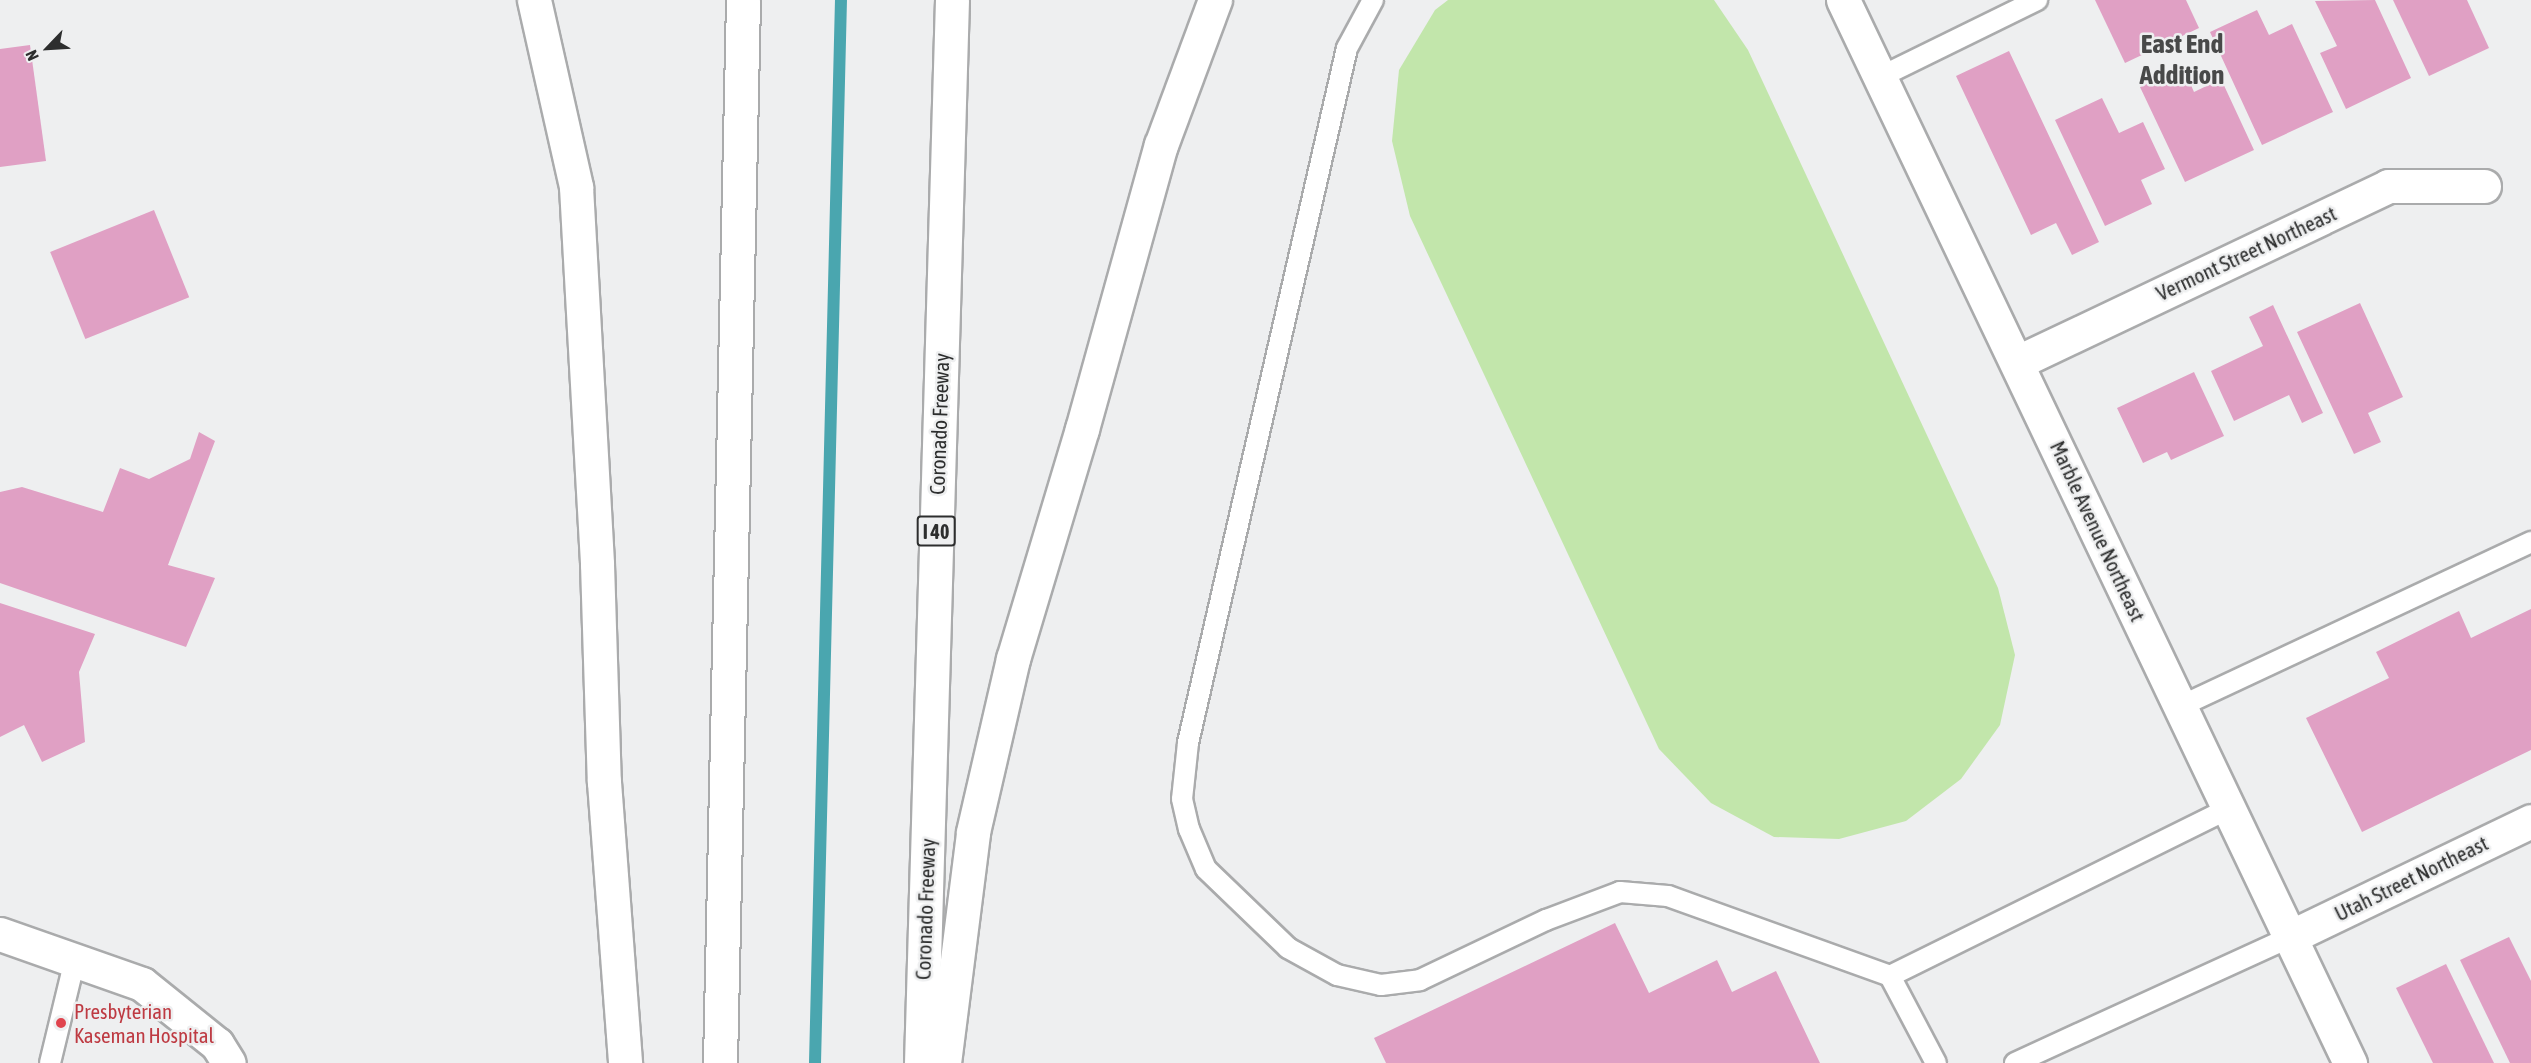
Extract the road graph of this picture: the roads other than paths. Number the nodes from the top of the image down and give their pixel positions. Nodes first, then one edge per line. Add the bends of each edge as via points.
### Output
1 (534, 0) edge
2 (743, 0) edge
3 (952, 0) edge
4 (1215, 0) edge
5 (1373, 0) edge
6 (1843, 0) edge
7 (2037, 0) edge
8 (1880, 77) junction
9 (2484, 186) dead end
10 (2018, 362) junction
11 (2531, 542) edge
12 (2181, 706) junction
13 (2229, 808) junction
14 (2531, 821) edge
15 (0, 934) edge
16 (2290, 937) junction
17 (75, 960) junction
18 (1890, 976) junction
19 (50, 1063) edge
20 (229, 1063) edge
21 (625, 1063) edge
22 (720, 1063) edge
23 (921, 1063) edge
24 (944, 1063) edge
25 (1936, 1063) edge
26 (2015, 1063) edge
27 (2350, 1063) edge

1 - 21 main road via 576,187 597,564 604,782
2 - 22 main road
3 - 23 main road, Coronado Freeway / I 40
4 - 24 main road via 1161,146 1013,659 973,832
5 - 18 lane via 1347,48 1188,743 1182,799 1189,829 1206,869 1288,948 1337,975 1381,985 1420,980 1556,915 1620,892 1668,896
6 - 8 main road, Marble Avenue Northeast
7 - 8 lane
8 - 10 main road, Marble Avenue Northeast
9 - 10 main road, Vermont Street Northeast via 2388,186
10 - 12 main road, Marble Avenue Northeast
11 - 12 lane
12 - 13 main road, Marble Avenue Northeast
13 - 16 main road, Marble Avenue Northeast
13 - 18 lane
14 - 16 main road, Utah Street Northeast
15 - 17 main road
16 - 26 lane
16 - 27 main road, Marble Avenue Northeast
17 - 19 lane
17 - 20 main road via 142,984 217,1044
18 - 25 lane

